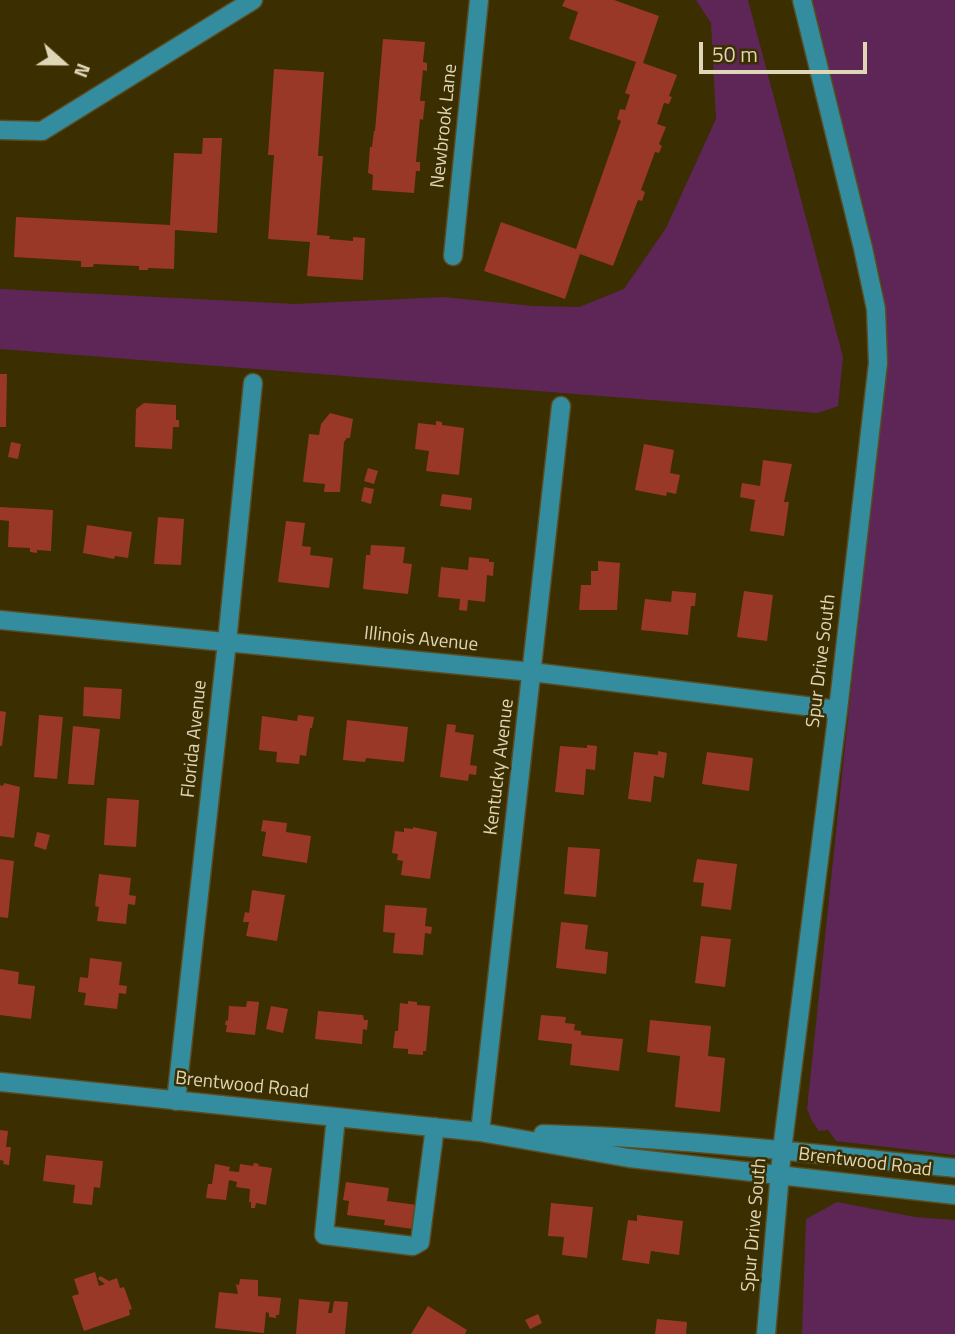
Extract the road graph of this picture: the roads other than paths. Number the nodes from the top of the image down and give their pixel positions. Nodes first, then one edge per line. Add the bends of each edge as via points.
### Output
1 (253, 0) edge
2 (480, 0) edge
3 (802, 0) edge
4 (0, 130) edge
5 (453, 256) dead end
6 (253, 383) dead end
7 (561, 406) dead end
8 (0, 620) edge
9 (227, 642) junction
10 (532, 672) junction
11 (838, 710) junction
12 (0, 1082) edge
13 (176, 1101) junction
14 (336, 1117) junction
15 (435, 1127) junction
16 (480, 1132) junction
17 (782, 1150) junction
18 (955, 1168) edge
19 (781, 1174) junction
20 (955, 1195) edge
21 (766, 1334) edge

1 - 4 street via 42,131
2 - 5 street, Newbrook Lane
3 - 11 street, Spur Drive South via 876,309 878,363
6 - 9 street, Florida Avenue
7 - 10 street, Kentucky Avenue
8 - 9 street, Illinois Avenue
9 - 10 street, Illinois Avenue
9 - 13 street, Florida Avenue
10 - 11 street, Illinois Avenue
10 - 16 street, Kentucky Avenue
11 - 17 street, Spur Drive South
12 - 13 street, Brentwood Road
13 - 14 street, Brentwood Road
14 - 15 street, Brentwood Road
14 - 15 street via 324,1235 413,1246 420,1242
15 - 16 street, Brentwood Road
16 - 17 street, Brentwood Road via 598,1135
16 - 19 street, Brentwood Road via 629,1158
17 - 18 street, Brentwood Road
17 - 19 street, Spur Drive South
19 - 20 street, Brentwood Road
19 - 21 street, Spur Drive South

